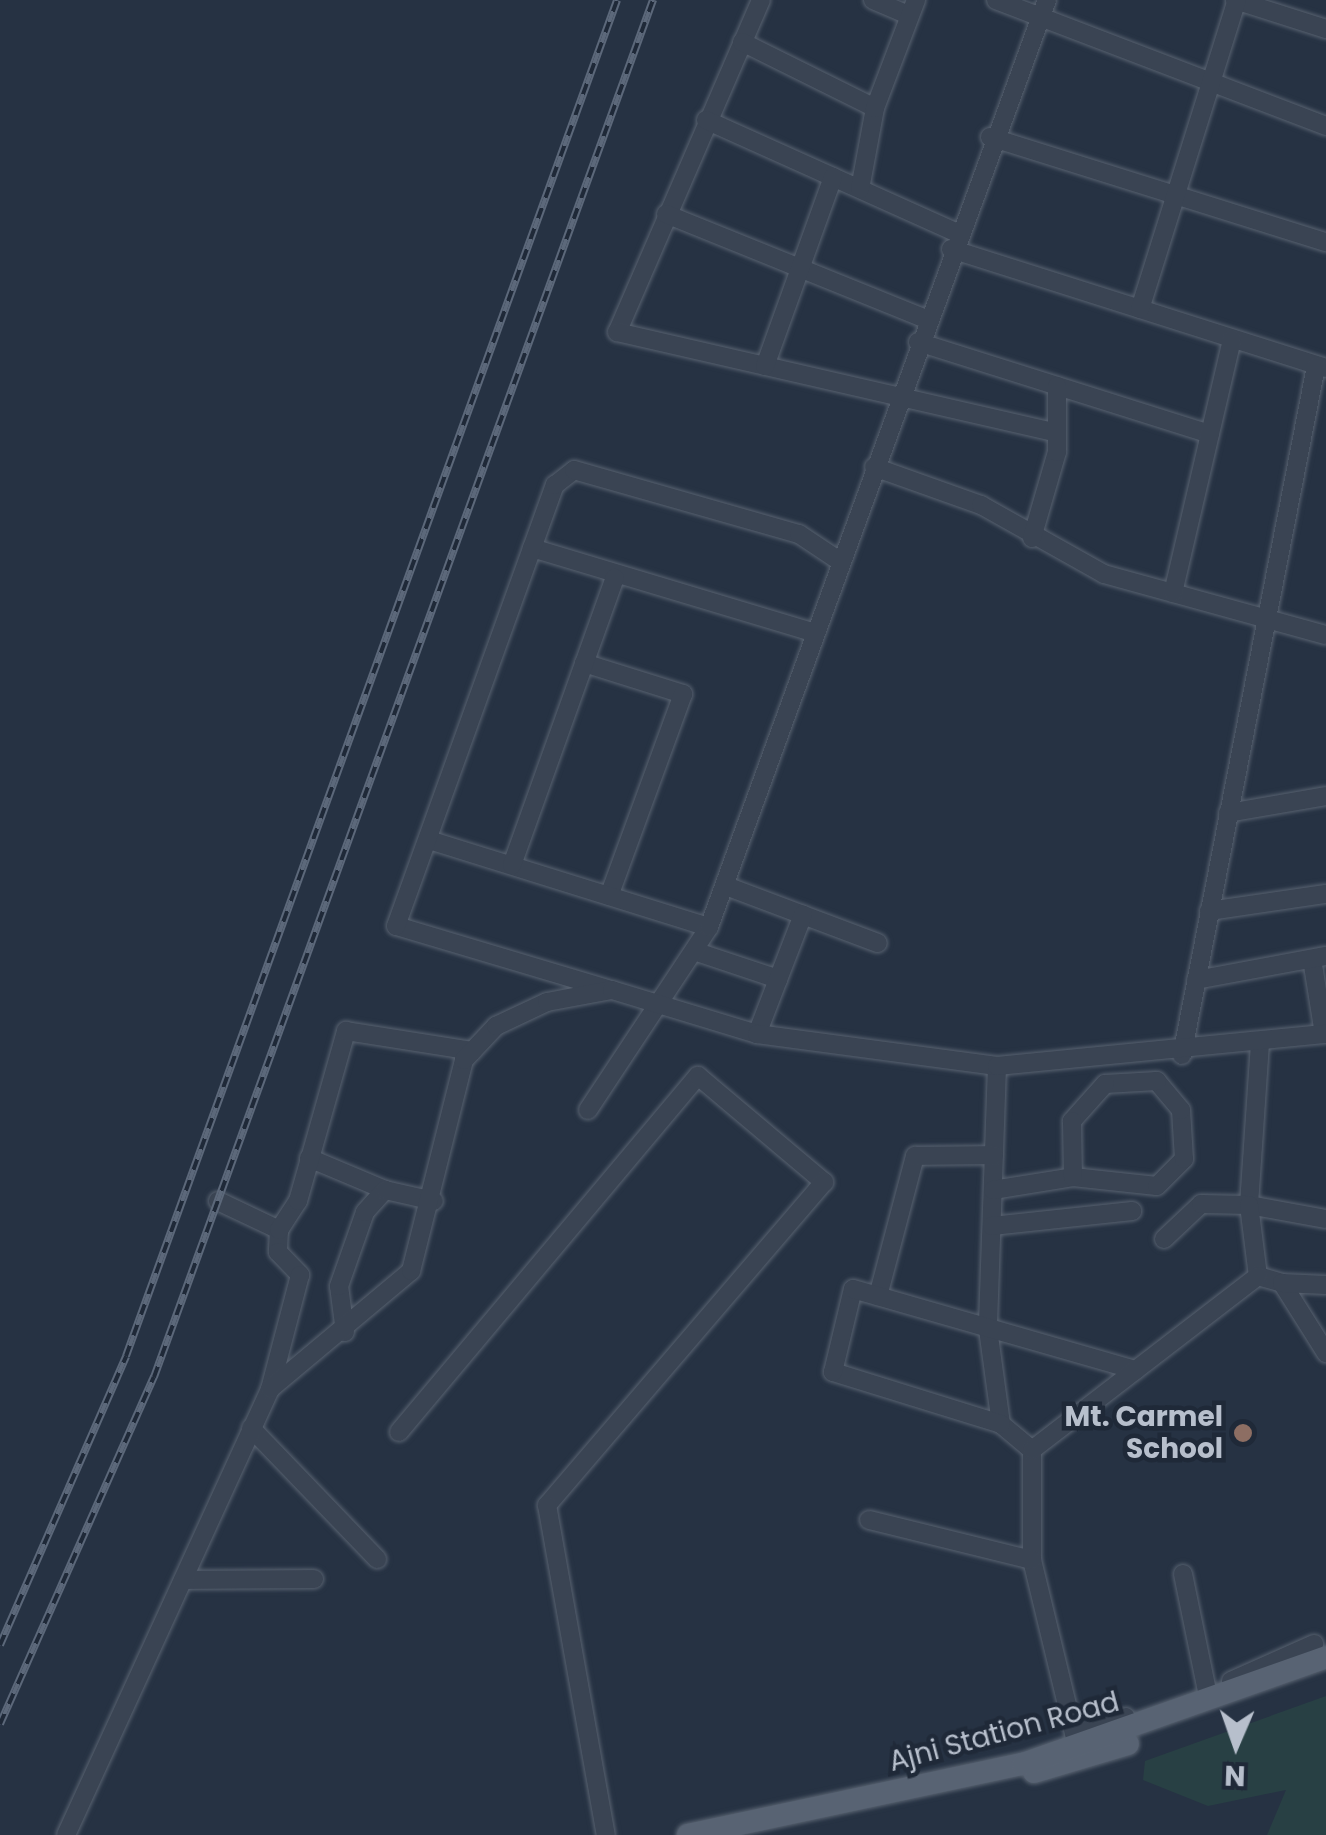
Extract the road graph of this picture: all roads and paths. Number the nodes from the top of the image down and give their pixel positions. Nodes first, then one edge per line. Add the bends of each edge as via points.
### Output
1 (761, 0) edge
2 (873, 0) edge
3 (996, 0) edge
4 (1048, 0) edge
5 (1236, 0) edge
6 (912, 8) edge
7 (1039, 21) junction
8 (1326, 29) edge
9 (742, 42) junction
10 (1205, 84) junction
11 (875, 108) junction
12 (706, 120) junction
13 (1326, 126) edge
14 (990, 137) junction
15 (833, 177) junction
16 (860, 189) junction
17 (1173, 194) junction
18 (666, 214) junction
19 (954, 241) junction
20 (1326, 242) edge
21 (797, 267) junction
22 (1140, 310) junction
23 (926, 319) junction
24 (1232, 339) junction
25 (918, 342) junction
26 (765, 366) junction
27 (1321, 367) edge
28 (1057, 386) junction
29 (899, 397) junction
30 (1057, 433) junction
31 (1210, 434) junction
32 (874, 467) junction
33 (1032, 538) junction
34 (532, 548) junction
35 (841, 562) junction
36 (615, 578) junction
37 (1173, 594) junction
38 (1266, 618) junction
39 (816, 633) junction
40 (1326, 635) edge
41 (584, 663) junction
42 (1326, 796) edge
43 (1228, 812) junction
44 (429, 840) junction
45 (512, 866) junction
46 (726, 886) junction
47 (1326, 894) edge
48 (610, 896) junction
49 (1208, 911) junction
50 (802, 915) junction
51 (709, 927) junction
52 (878, 944) dead end
53 (694, 951) junction
54 (1319, 957) edge
55 (778, 979) junction
56 (1196, 980) junction
57 (612, 990) junction
58 (658, 1008) junction
59 (757, 1034) junction
60 (1325, 1034) edge
61 (1260, 1044) junction
62 (472, 1051) junction
63 (1182, 1055) junction
64 (1136, 1058) junction
65 (998, 1066) junction
66 (1138, 1082) junction
67 (588, 1110) dead end
68 (994, 1155) junction
69 (310, 1158) junction
70 (1073, 1177) junction
71 (385, 1190) junction
72 (993, 1190) junction
73 (434, 1200) junction
74 (218, 1201) dead end
75 (1249, 1205) junction
76 (1132, 1211) dead end
77 (1326, 1219) edge
78 (992, 1226) junction
79 (279, 1230) junction
80 (1164, 1239) dead end
81 (1258, 1276) junction
82 (1282, 1283) junction
83 (1326, 1285) edge
84 (878, 1296) junction
85 (988, 1329) junction
86 (345, 1332) junction
87 (1326, 1353) edge
88 (1136, 1370) junction
89 (270, 1389) junction
90 (1001, 1424) junction
91 (250, 1428) junction
92 (399, 1432) dead end
93 (1032, 1450) junction
94 (869, 1520) dead end
95 (377, 1559) dead end
96 (1032, 1560) junction
97 (1183, 1574) dead end
98 (314, 1579) dead end
99 (183, 1580) junction
100 (1320, 1650) edge
101 (1326, 1665) edge
102 (1207, 1691) junction
103 (1077, 1745) junction
104 (66, 1835) edge
105 (606, 1835) edge
106 (688, 1835) edge
107 (754, 1835) edge

1 - 9 street
2 - 6 street
3 - 7 street
4 - 7 street
5 - 8 street
5 - 10 street
6 - 11 street
7 - 10 street
7 - 14 street
9 - 11 street
9 - 12 street
10 - 13 street
10 - 17 street
11 - 16 street
12 - 15 street
12 - 18 street
14 - 17 street
14 - 19 street
15 - 16 street
15 - 21 street
16 - 19 street
17 - 20 street
17 - 22 street
18 - 21 street
18 - 26 street via 617,332
19 - 22 street
19 - 23 street
21 - 23 street
21 - 26 street
22 - 24 street
23 - 25 street
24 - 27 street
24 - 31 street
25 - 28 street
25 - 29 street
26 - 29 street
27 - 38 street
28 - 30 street
28 - 31 street
29 - 30 street
29 - 32 street
30 - 33 street
31 - 37 street
32 - 33 street via 981,504
32 - 35 street
33 - 37 street via 1104,574
34 - 35 street via 556,485 574,470 799,534
34 - 36 street
34 - 44 street
35 - 39 street
36 - 39 street
36 - 41 street
37 - 38 street
38 - 40 street
38 - 43 street
39 - 46 street
41 - 45 street
41 - 48 street via 683,694
42 - 43 street
43 - 49 street
44 - 45 street
44 - 57 street via 396,926
45 - 48 street
46 - 50 street
46 - 51 street
47 - 49 street
48 - 51 street
49 - 56 street
50 - 52 street
50 - 55 street
51 - 53 street
53 - 55 street
53 - 58 street
54 - 56 street
54 - 60 street
55 - 59 street
56 - 63 street
57 - 58 street
57 - 62 street via 547,1002 496,1026
58 - 59 street
58 - 67 street
59 - 65 street
60 - 61 street
61 - 63 street
61 - 75 street
62 - 69 street via 346,1031
62 - 73 street via 440,1134
63 - 64 street
64 - 65 street
64 - 66 street
65 - 68 street
66 - 70 street via 1105,1084 1072,1121
66 - 70 street via 1157,1081 1182,1110 1184,1159 1157,1186
68 - 72 street
68 - 84 street via 914,1156
69 - 71 street
69 - 79 street
70 - 72 street
71 - 73 street
71 - 86 street via 365,1212 339,1286
72 - 78 street
73 - 86 street via 411,1271
74 - 79 street
75 - 77 street
75 - 80 street via 1201,1204
75 - 81 street
76 - 78 street
78 - 85 street
79 - 89 street via 278,1252 300,1276
81 - 82 street
81 - 88 street
82 - 83 street
82 - 87 street
84 - 85 street
84 - 90 street via 854,1289 833,1372
85 - 88 street
85 - 90 street
86 - 89 street
88 - 93 street
89 - 91 street
90 - 93 street
91 - 95 street
91 - 99 street
92 - 105 street via 698,1076 824,1182 547,1505
93 - 96 street
94 - 96 street
96 - 103 street
97 - 102 street
98 - 99 street
99 - 104 street
100 - 102 street
100 - 103 main road, Ajni Station Road
101 - 103 main road, Ajni Station Road
102 - 103 street
103 - 106 main road, Ajni Station Road via 1023,1764
103 - 107 main road, Ajni Station Road

